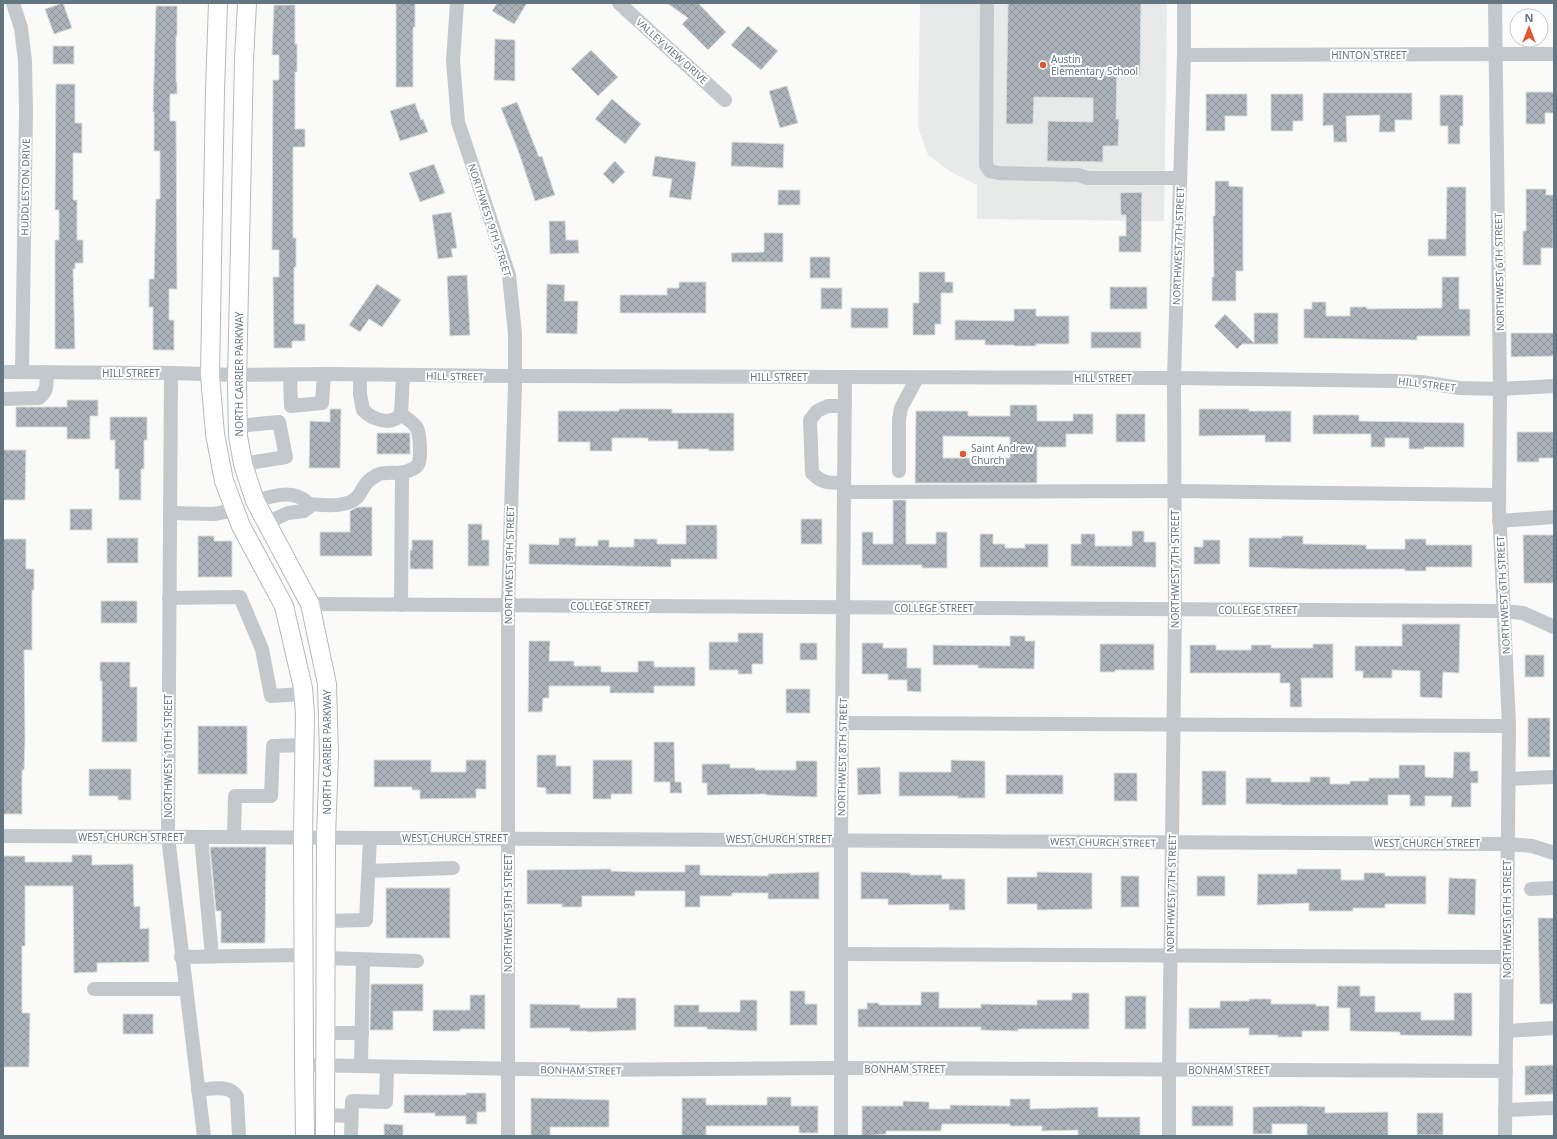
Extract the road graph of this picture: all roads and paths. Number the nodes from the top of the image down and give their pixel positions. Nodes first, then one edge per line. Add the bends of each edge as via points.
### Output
1 (13, 3) edge
2 (218, 3) edge
3 (247, 3) edge
4 (457, 3) edge
5 (619, 3) edge
6 (987, 3) edge
7 (1184, 3) edge
8 (1495, 3) edge
9 (1554, 54) edge
10 (1184, 55) junction
11 (1495, 55) junction
12 (725, 100) dead end
13 (1180, 178) junction
14 (3, 372) edge
15 (22, 372) junction
16 (46, 372) junction
17 (171, 373) junction
18 (290, 374) junction
19 (324, 374) junction
20 (210, 375) junction
21 (237, 375) junction
22 (360, 375) junction
23 (402, 375) junction
24 (515, 376) junction
25 (845, 377) junction
26 (917, 378) junction
27 (1174, 378) junction
28 (1554, 386) edge
29 (1500, 389) junction
30 (3, 399) edge
31 (291, 406) junction
32 (845, 406) junction
33 (401, 414) junction
34 (279, 422) junction
35 (237, 426) junction
36 (243, 464) junction
37 (899, 471) dead end
38 (402, 473) junction
39 (844, 488) junction
40 (1175, 491) junction
41 (1499, 495) junction
42 (255, 501) junction
43 (309, 504) junction
44 (235, 510) junction
45 (170, 513) junction
46 (1554, 517) edge
47 (1499, 521) junction
48 (266, 523) junction
49 (169, 598) junction
50 (310, 604) junction
51 (401, 605) junction
52 (508, 606) junction
53 (843, 608) junction
54 (1175, 610) junction
55 (1503, 611) junction
56 (1554, 627) edge
57 (303, 694) junction
58 (842, 723) junction
59 (1173, 725) junction
60 (1509, 726) junction
61 (304, 745) junction
62 (1554, 777) edge
63 (1509, 780) junction
64 (3, 836) edge
65 (168, 837) junction
66 (201, 837) junction
67 (234, 837) junction
68 (303, 837) junction
69 (326, 837) junction
70 (370, 838) junction
71 (508, 838) junction
72 (841, 839) junction
73 (1172, 842) junction
74 (1508, 844) junction
75 (1554, 853) edge
76 (453, 868) dead end
77 (369, 871) junction
78 (1554, 888) edge
79 (1531, 889) dead end
80 (326, 920) junction
81 (841, 954) junction
82 (1170, 954) junction
83 (304, 955) junction
84 (212, 956) junction
85 (181, 957) junction
86 (1507, 957) junction
87 (326, 958) junction
88 (363, 960) junction
89 (417, 961) dead end
90 (94, 989) dead end
91 (185, 990) junction
92 (1554, 1028) edge
93 (1506, 1031) junction
94 (326, 1032) junction
95 (362, 1033) junction
96 (304, 1065) junction
97 (326, 1066) junction
98 (361, 1066) junction
99 (387, 1067) junction
100 (841, 1068) junction
101 (509, 1069) junction
102 (1169, 1070) junction
103 (1506, 1071) junction
104 (198, 1090) junction
105 (1554, 1108) edge
106 (1505, 1110) junction
107 (325, 1116) junction
108 (351, 1116) junction
109 (204, 1136) edge
110 (239, 1136) edge
111 (305, 1136) edge
112 (325, 1136) edge
113 (351, 1136) edge
114 (508, 1136) edge
115 (841, 1136) edge
116 (1169, 1136) edge
117 (1505, 1136) edge

1 - 15 street, HUDDLESTON DRIVE via 21,28 25,62
2 - 20 main road via 214,90
3 - 21 main road, NORTH CARRIER PARKWAY
4 - 24 street, NORTHWEST 9TH STREET via 453,61 458,122 509,274 515,334
5 - 12 street, VALLEY VIEW DRIVE
6 - 13 street via 986,165 990,171 999,174 1078,175 1088,178
7 - 10 street, NORTHWEST 7TH STREET
8 - 11 street, NORTHWEST 6TH STREET
9 - 11 street, HINTON STREET
10 - 11 street, HINTON STREET
10 - 13 street, NORTHWEST 7TH STREET
11 - 29 street, NORTHWEST 6TH STREET
13 - 27 street, NORTHWEST 7TH STREET
14 - 15 street, HILL STREET
15 - 16 street, HILL STREET
16 - 17 street, HILL STREET
16 - 30 street via 47,385 39,398
17 - 20 street, HILL STREET
17 - 45 street, NORTHWEST 10TH STREET
18 - 19 street, HILL STREET
18 - 21 street, HILL STREET
18 - 31 street
19 - 22 street, HILL STREET
19 - 31 street via 322,403
20 - 21 street, HILL STREET
20 - 44 main road via 224,481
21 - 35 main road, NORTH CARRIER PARKWAY
22 - 23 street, HILL STREET
22 - 33 street via 363,410 367,414 375,419 390,421
23 - 24 street, HILL STREET
23 - 33 street
24 - 25 street, HILL STREET
24 - 52 street, NORTHWEST 9TH STREET
25 - 26 street, HILL STREET
25 - 32 street, NORTHWEST 8TH STREET
26 - 27 street, HILL STREET
26 - 37 street via 901,408
27 - 29 street, HILL STREET via 1397,381 1460,388
27 - 40 street, NORTHWEST 7TH STREET
28 - 29 street, HILL STREET
29 - 41 street, NORTHWEST 6TH STREET
31 - 34 street
32 - 39 street, NORTHWEST 8TH STREET
32 - 39 street via 828,406 817,410 810,420 812,473 826,483
33 - 38 street via 416,426 420,440 419,462 416,467
34 - 35 street
34 - 36 street via 286,457
35 - 36 main road, NORTH CARRIER PARKWAY
36 - 42 main road, NORTH CARRIER PARKWAY
38 - 43 street via 379,474 367,481 358,496 351,501 340,504
38 - 51 street
39 - 40 street
39 - 53 street, NORTHWEST 8TH STREET
40 - 41 street
40 - 54 street, NORTHWEST 7TH STREET
41 - 47 street, NORTHWEST 6TH STREET
42 - 43 street via 295,494
42 - 48 main road, NORTH CARRIER PARKWAY
43 - 48 street via 304,510 288,513
44 - 45 street via 214,514
44 - 57 main road via 284,606
45 - 49 street, NORTHWEST 10TH STREET
46 - 47 street
47 - 55 street, NORTHWEST 6TH STREET
48 - 50 main road, NORTH CARRIER PARKWAY
49 - 57 street via 240,597 262,649 271,696
49 - 65 street, NORTHWEST 10TH STREET
50 - 51 street, COLLEGE STREET
50 - 69 main road, NORTH CARRIER PARKWAY via 327,684 329,755
51 - 52 street, COLLEGE STREET
52 - 53 street, COLLEGE STREET
52 - 71 street, NORTHWEST 9TH STREET
53 - 54 street, COLLEGE STREET
53 - 58 street, NORTHWEST 8TH STREET
54 - 55 street, COLLEGE STREET
54 - 59 street, NORTHWEST 7TH STREET
55 - 56 street, COLLEGE STREET via 1523,613
55 - 60 street, NORTHWEST 6TH STREET
57 - 61 main road
58 - 59 street
58 - 72 street, NORTHWEST 8TH STREET
59 - 60 street
59 - 73 street, NORTHWEST 7TH STREET
60 - 63 street, NORTHWEST 6TH STREET
61 - 67 street via 273,746 271,796 235,796
61 - 68 main road
62 - 63 street
63 - 74 street, NORTHWEST 6TH STREET
64 - 65 street, WEST CHURCH STREET
65 - 66 street, WEST CHURCH STREET
65 - 85 street, NORTHWEST 10TH STREET
66 - 67 street, WEST CHURCH STREET
66 - 84 street
67 - 68 street, WEST CHURCH STREET
68 - 69 street, WEST CHURCH STREET
68 - 83 main road
69 - 70 street, WEST CHURCH STREET
69 - 80 main road, NORTH CARRIER PARKWAY
70 - 71 street, WEST CHURCH STREET
70 - 77 street
71 - 72 street, WEST CHURCH STREET
71 - 101 street, NORTHWEST 9TH STREET
72 - 73 street, WEST CHURCH STREET
72 - 81 street, NORTHWEST 8TH STREET
73 - 74 street, WEST CHURCH STREET
73 - 82 street, NORTHWEST 7TH STREET
74 - 75 street, WEST CHURCH STREET via 1532,846
74 - 86 street, NORTHWEST 6TH STREET
76 - 77 street
77 - 80 street via 366,920
78 - 79 street
80 - 87 main road, NORTH CARRIER PARKWAY
81 - 82 street
81 - 100 street, NORTHWEST 8TH STREET
82 - 86 street
82 - 102 street, NORTHWEST 7TH STREET
83 - 84 street
83 - 96 main road
84 - 85 street
85 - 91 street, NORTHWEST 10TH STREET
86 - 93 street, NORTHWEST 6TH STREET
87 - 88 street
87 - 94 main road, NORTH CARRIER PARKWAY
88 - 89 street
88 - 95 street
90 - 91 street
91 - 104 street, NORTHWEST 10TH STREET
92 - 93 street
93 - 103 street, NORTHWEST 6TH STREET
94 - 95 street
94 - 97 main road, NORTH CARRIER PARKWAY
95 - 98 street
96 - 97 street, BONHAM STREET
96 - 111 main road
97 - 98 street, BONHAM STREET
97 - 107 main road, NORTH CARRIER PARKWAY
98 - 99 street, BONHAM STREET
99 - 101 street, BONHAM STREET
99 - 108 street via 386,1102 352,1101
100 - 101 street, BONHAM STREET
100 - 102 street, BONHAM STREET
100 - 115 street, NORTHWEST 8TH STREET
101 - 114 street, NORTHWEST 9TH STREET
102 - 103 street, BONHAM STREET
102 - 116 street, NORTHWEST 7TH STREET
103 - 106 street, NORTHWEST 6TH STREET
104 - 109 street, NORTHWEST 10TH STREET
104 - 110 street via 228,1089 235,1092
105 - 106 street
106 - 117 street, NORTHWEST 6TH STREET
107 - 108 street
107 - 112 main road, NORTH CARRIER PARKWAY
108 - 113 street

